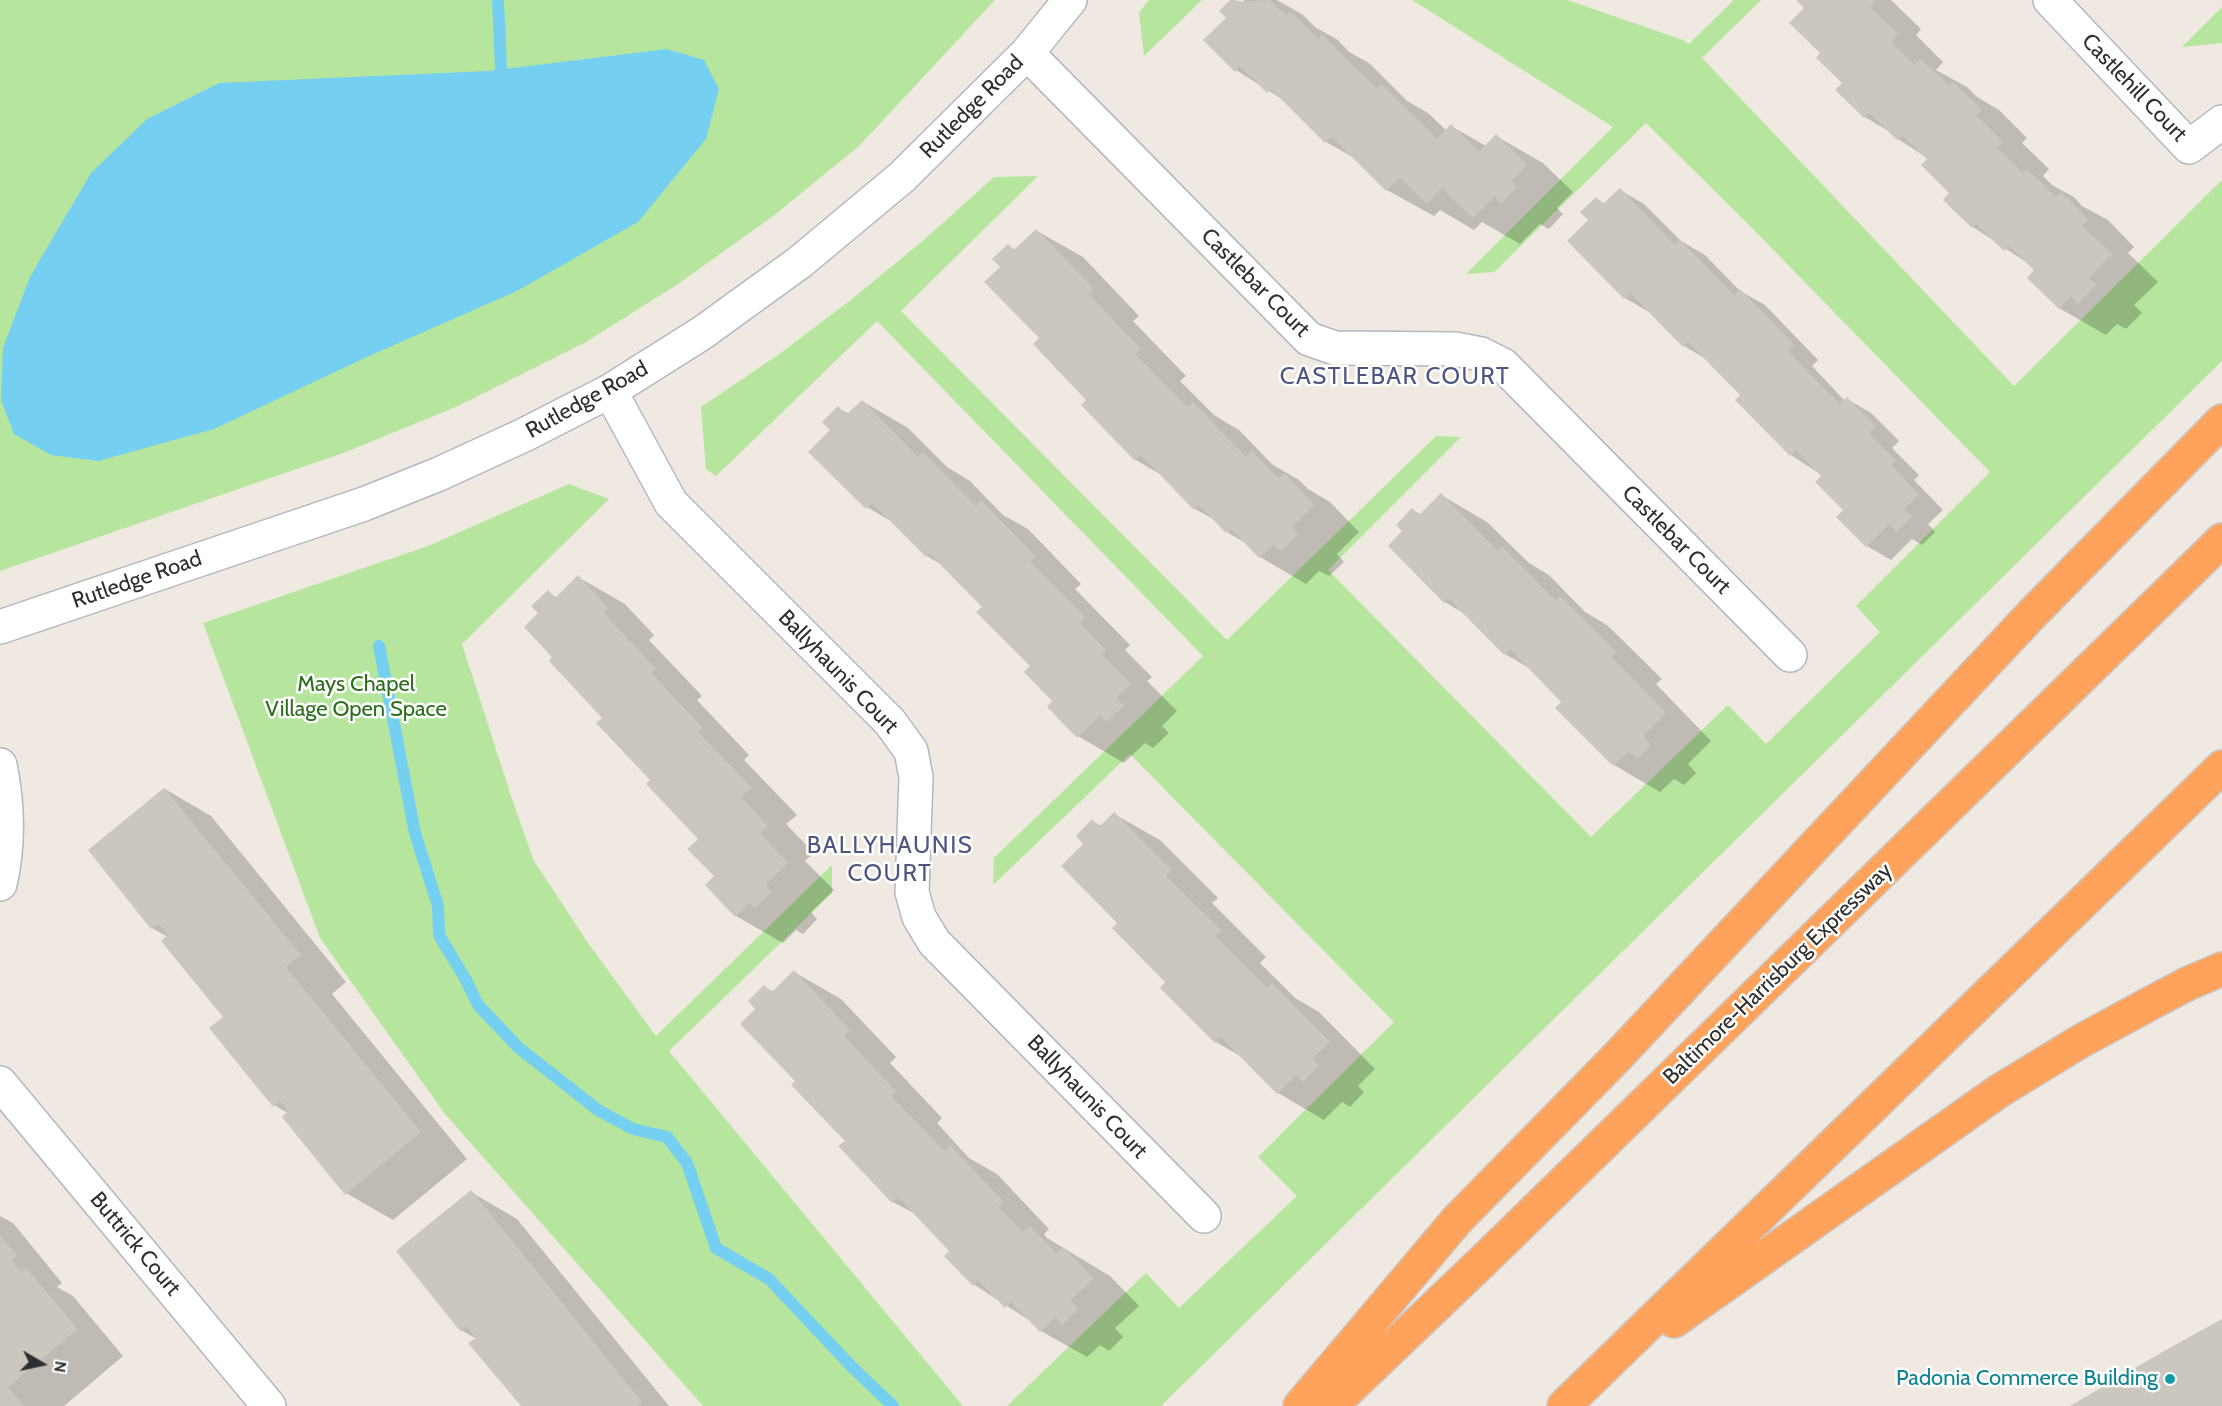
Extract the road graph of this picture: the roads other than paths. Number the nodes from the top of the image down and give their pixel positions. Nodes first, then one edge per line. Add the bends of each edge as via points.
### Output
1 (1070, 0) edge
2 (2050, 0) edge
3 (1027, 53) junction
4 (2222, 122) edge
5 (610, 391) junction
6 (2222, 421) edge
7 (2222, 540) edge
8 (0, 627) edge
9 (1790, 655) dead end
10 (0, 765) edge
11 (2222, 767) edge
12 (0, 884) edge
13 (2222, 969) edge
14 (0, 1083) edge
15 (1203, 1216) dead end
16 (1587, 1383) junction
17 (269, 1406) edge
18 (1300, 1406) edge
19 (1331, 1406) edge
20 (1564, 1406) edge

1 - 3 street, Rutledge Road
2 - 4 street, Castlehill Court via 2188,147
3 - 5 street, Rutledge Road via 902,177 800,262 702,333
3 - 9 street, Castlebar Court via 1309,339 1335,348 1455,349 1481,354 1503,365
5 - 8 street, Rutledge Road via 524,435 364,504
5 - 15 street, Ballyhaunis Court via 671,503 890,722 911,751 916,777 912,892 919,917 934,942
6 - 18 highway via 2032,614 1617,1057 1457,1220
7 - 19 highway, Baltimore-Harrisburg Expressway
10 - 12 street via 6,794 6,859
11 - 16 highway
13 - 16 highway via 2153,1002 1999,1091
14 - 17 street, Buttrick Court
16 - 20 highway

